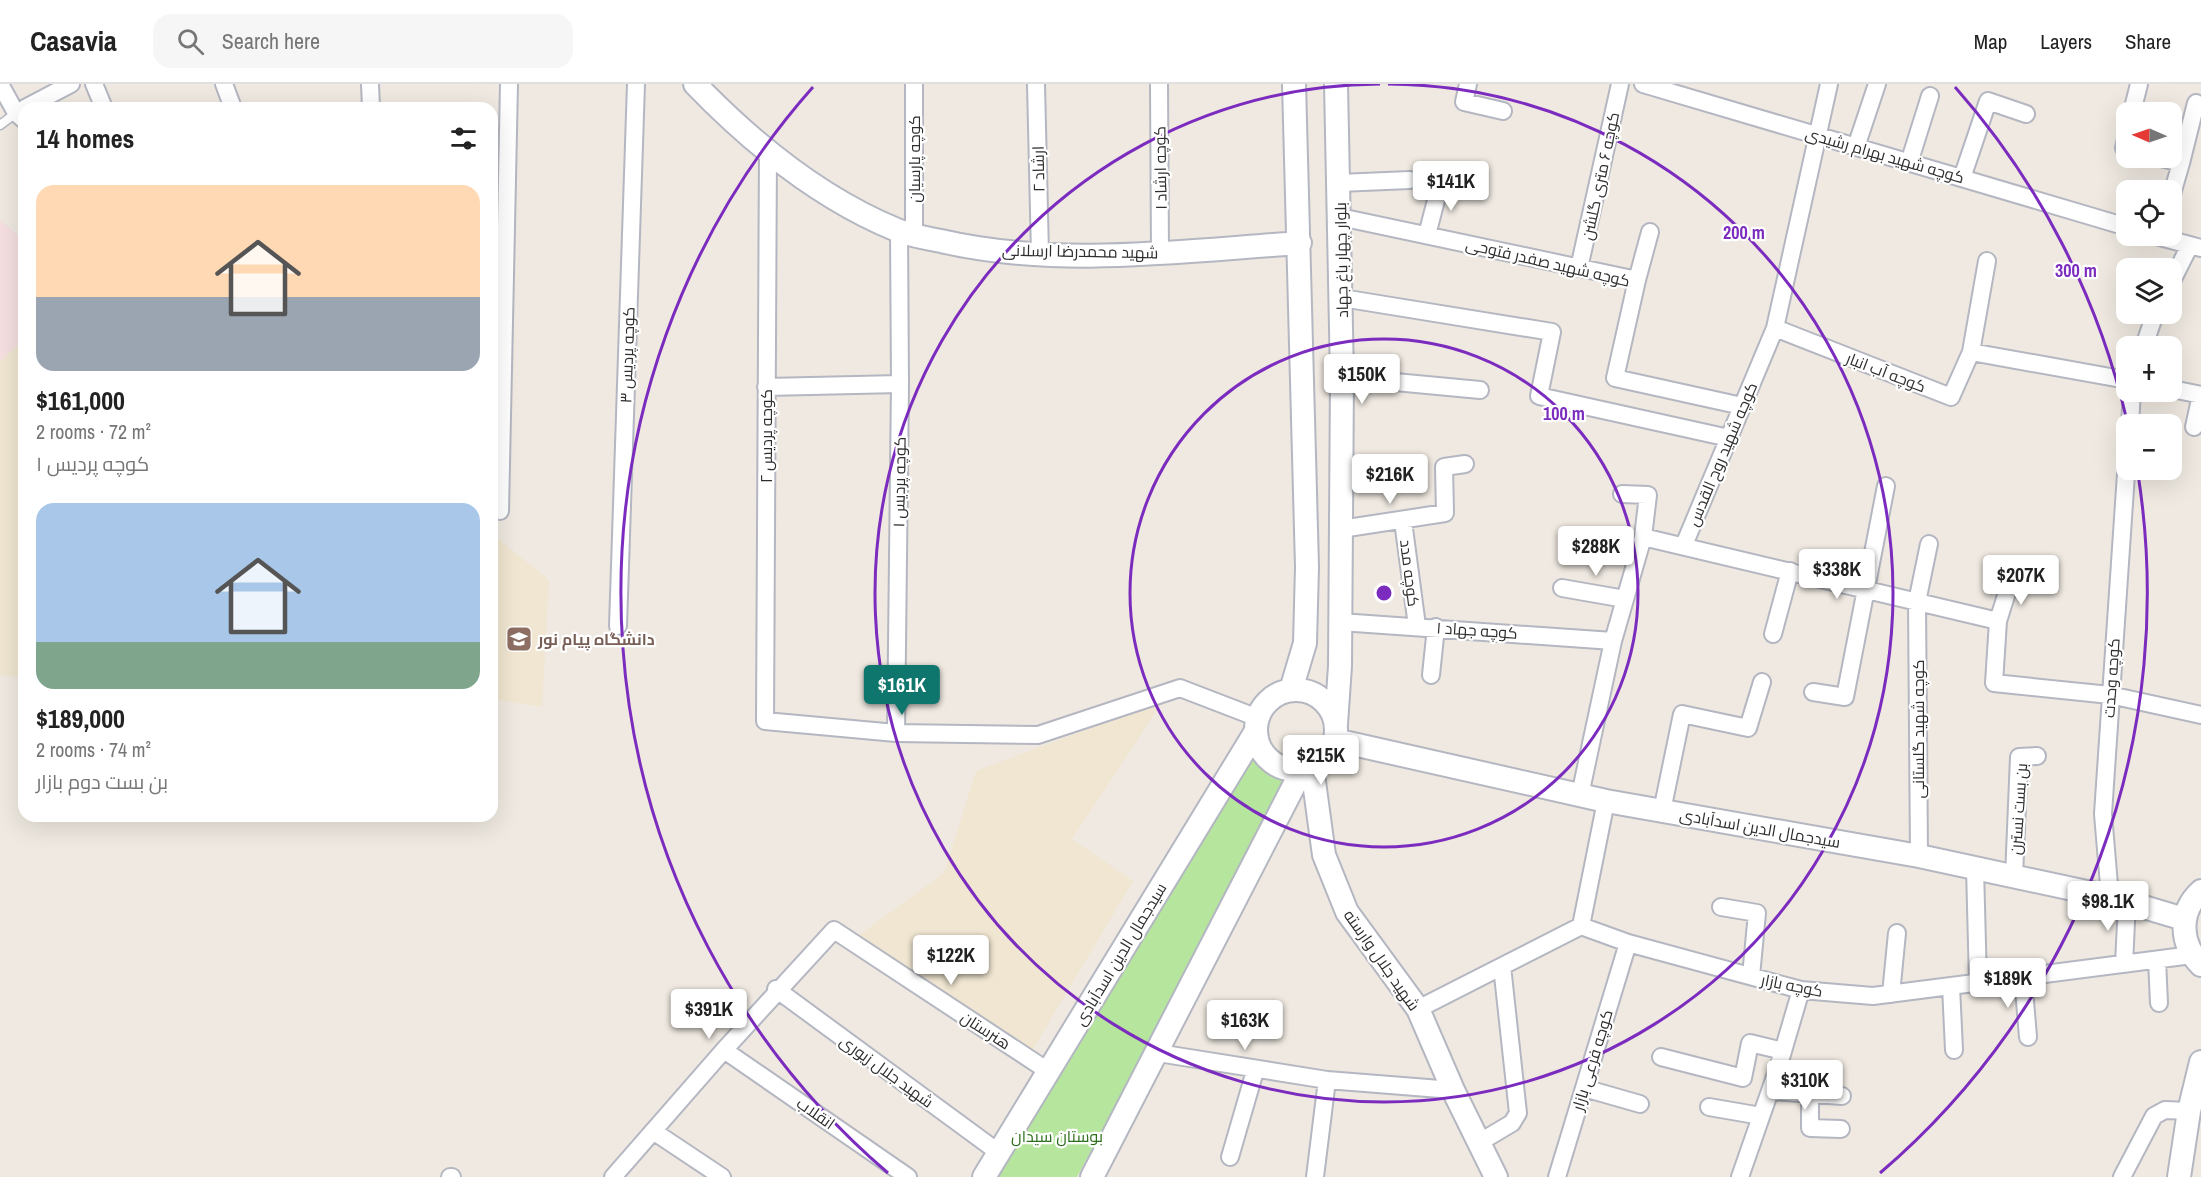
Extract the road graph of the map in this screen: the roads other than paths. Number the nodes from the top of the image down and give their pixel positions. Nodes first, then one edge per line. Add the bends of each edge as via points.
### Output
1 (0, 84) edge
2 (71, 84) edge
3 (94, 84) edge
4 (224, 84) edge
5 (370, 84) edge
6 (509, 84) edge
7 (636, 84) edge
8 (695, 84) edge
9 (914, 84) edge
10 (1036, 84) edge
11 (1159, 84) edge
12 (1294, 84) edge
13 (1336, 84) edge
14 (1468, 84) edge
15 (1620, 84) edge
16 (1643, 84) edge
17 (1829, 84) edge
18 (1877, 84) edge
19 (2139, 84) edge
20 (1683, 90) edge
21 (1930, 96) dead end
22 (40, 102) edge
23 (102, 102) edge
24 (231, 102) edge
25 (371, 102) edge
26 (2134, 102) edge
27 (2196, 103) dead end
28 (18, 107) edge
29 (1503, 111) dead end
30 (18, 114) edge
31 (2026, 114) dead end
32 (0, 125) edge
33 (1818, 136) junction
34 (1856, 147) junction
35 (768, 151) junction
36 (2182, 159) edge
37 (1909, 163) junction
38 (1962, 178) junction
39 (1410, 180) dead end
40 (1440, 181) dead end
41 (1339, 183) junction
42 (499, 197) edge
43 (1340, 217) junction
44 (2116, 224) edge
45 (1650, 232) dead end
46 (906, 233) junction
47 (1427, 236) junction
48 (1300, 243) junction
49 (2196, 247) edge
50 (1160, 253) junction
51 (1040, 254) junction
52 (1987, 261) dead end
53 (2182, 267) edge
54 (1579, 268) junction
55 (1637, 280) junction
56 (1342, 298) junction
57 (498, 301) edge
58 (1774, 328) junction
59 (1971, 352) junction
60 (1342, 377) junction
61 (2116, 378) edge
62 (900, 384) junction
63 (766, 387) junction
64 (1479, 390) dead end
65 (2182, 391) edge
66 (1742, 406) junction
67 (2194, 427) dead end
68 (1729, 438) junction
69 (1465, 464) dead end
70 (2125, 480) edge
71 (1886, 486) dead end
72 (1622, 494) dead end
73 (1403, 521) junction
74 (1341, 530) junction
75 (1643, 537) junction
76 (1684, 544) junction
77 (1929, 544) dead end
78 (1790, 571) junction
79 (2011, 580) dead end
80 (1562, 588) dead end
81 (1864, 589) junction
82 (1625, 599) junction
83 (1917, 602) junction
84 (1998, 621) junction
85 (1340, 622) junction
86 (618, 626) dead end
87 (1416, 626) junction
88 (1436, 627) junction
89 (1773, 634) dead end
90 (1613, 641) junction
91 (1431, 675) dead end
92 (1762, 682) dead end
93 (1292, 690) junction
94 (1813, 692) dead end
95 (2110, 695) junction
96 (2201, 715) edge
97 (1257, 724) junction
98 (1336, 732) junction
99 (896, 733) junction
100 (2037, 756) dead end
101 (1307, 769) junction
102 (1580, 795) junction
103 (1606, 801) junction
104 (1662, 811) junction
105 (1919, 856) junction
106 (1975, 868) junction
107 (2014, 877) junction
108 (2201, 891) edge
109 (2118, 900) junction
110 (1721, 907) dead end
111 (2184, 919) junction
112 (1581, 926) junction
113 (1898, 933) dead end
114 (1628, 943) junction
115 (2157, 960) junction
116 (2196, 960) edge
117 (2124, 964) junction
118 (1502, 966) junction
119 (1751, 976) junction
120 (2023, 977) junction
121 (1978, 983) junction
122 (1951, 986) junction
123 (777, 990) junction
124 (1801, 990) junction
125 (1890, 994) junction
126 (2159, 1003) dead end
127 (1418, 1009) junction
128 (2028, 1037) dead end
129 (724, 1050) junction
130 (1954, 1050) dead end
131 (1783, 1051) junction
132 (1158, 1053) junction
133 (1661, 1057) dead end
134 (2201, 1062) edge
135 (1048, 1071) junction
136 (1255, 1071) junction
137 (1327, 1080) junction
138 (1584, 1088) junction
139 (1453, 1090) junction
140 (1770, 1091) junction
141 (1810, 1094) junction
142 (1842, 1096) dead end
143 (2194, 1099) edge
144 (1640, 1104) dead end
145 (1709, 1107) dead end
146 (1761, 1116) junction
147 (1841, 1129) dead end
148 (653, 1131) junction
149 (1480, 1142) junction
150 (998, 1152) junction
151 (1230, 1157) dead end
152 (700, 1171) edge
153 (613, 1177) edge
154 (722, 1177) edge
155 (908, 1177) edge
156 (984, 1177) edge
157 (1092, 1177) edge
158 (1315, 1177) edge
159 (1496, 1177) edge
160 (1557, 1177) edge
161 (1740, 1177) edge
162 (2122, 1177) edge
163 (2179, 1177) edge

1 - 28 street
2 - 22 street
3 - 23 street
4 - 24 street
5 - 25 street
6 - 42 street
7 - 86 street, کوچه پردیس ۳
8 - 35 street, شهید محمدرضا ارسلانی
9 - 46 street, کوچه پارسیان
10 - 51 street, ارشاد ۲
11 - 50 street, کوچه ارشاد ۱
12 - 48 street
13 - 41 street, بلوار چهار باغ جهاد
14 - 29 street via 1464,102
15 - 54 street, کوچه ۶ متری گلشن
16 - 20 street, کوچه شهید بهرام رشیدی
17 - 33 street, کوچه شهید روح القدس
18 - 34 street
19 - 26 street
20 - 33 street, کوچه شهید بهرام رشیدی
21 - 37 street
27 - 36 street
30 - 32 lane
31 - 38 street via 1988,101
33 - 34 street, کوچه شهید بهرام رشیدی
33 - 58 street, کوچه شهید روح القدس
34 - 37 street, کوچه شهید بهرام رشیدی
35 - 46 street, شهید محمدرضا ارسلانی via 845,204
35 - 63 street, کوچه پردیس ۲
37 - 38 street, کوچه شهید بهرام رشیدی
38 - 44 street, کوچه شهید بهرام رشیدی
39 - 41 street
40 - 47 street
41 - 43 street, بلوار چهار باغ جهاد
42 - 57 street
43 - 47 street, کوچه شهید صفدر فتوحی
43 - 56 street, بلوار چهار باغ جهاد
45 - 55 street
46 - 51 street, شهید محمدرضا ارسلانی via 975,249
46 - 62 street, کوچه پردیس ۱
47 - 54 street, کوچه شهید صفدر فتوحی
48 - 50 street, شهید محمدرضا ارسلانی
48 - 93 street via 1307,567 1305,643
49 - 53 street
50 - 51 street, شهید محمدرضا ارسلانی
52 - 59 street, کوچه آب انبار
54 - 55 street, کوچه شهید صفدر فتوحی
55 - 66 street, کوچه شهید صفدر فتوحی via 1615,378
56 - 60 street, بلوار چهار باغ جهاد
56 - 68 street via 1552,332 1539,396
58 - 59 street, کوچه آب انبار via 1951,397
58 - 66 street, کوچه شهید روح القدس
59 - 61 street
60 - 64 street
60 - 74 street, بلوار چهار باغ جهاد
62 - 63 street
62 - 99 street, کوچه پردیس ۱
63 - 99 street, کوچه پردیس ۲ via 765,721
65 - 67 street via 2201,395
66 - 68 street, کوچه شهید روح القدس
68 - 76 street, کوچه شهید روح القدس
69 - 73 street via 1444,467 1445,513
70 - 95 street, کوچه وحدت
71 - 81 street
72 - 75 street via 1648,495
73 - 74 street
73 - 87 street, کوچه مدد
74 - 85 street, بلوار چهار باغ جهاد
75 - 76 street, کوچه شهید روح القدس
75 - 82 street
76 - 78 street
77 - 83 street, کوچه شهید گلستانی
78 - 81 street
78 - 89 street
79 - 84 street
80 - 82 street
81 - 83 street
81 - 94 street via 1845,697
82 - 90 street
83 - 84 street
83 - 105 street, کوچه شهید گلستانی
84 - 95 street via 1994,683
85 - 87 street, کوچه جهاد ۱
85 - 98 street, بلوار چهار باغ جهاد
87 - 88 street, کوچه جهاد ۱
88 - 90 street, کوچه جهاد ۱
88 - 91 street
90 - 102 street
92 - 104 street via 1748,728 1682,714
93 - 97 street via 1270,699
93 - 98 street via 1316,694 1329,707
95 - 96 street
95 - 109 street, کوچه وحدت via 2103,814
97 - 99 street via 1180,688 1038,735
97 - 101 street via 1262,750 1276,765 1289,770
97 - 135 street, سیدجمال الدین اسدآبادی
98 - 101 street via 1329,754
98 - 102 street, سیدجمال الدین اسدآبادی
100 - 107 street, بن بست نسترن via 2019,757
101 - 127 street, شهید جلال وارسته via 1324,855 1347,912
101 - 132 street
102 - 103 street, سیدجمال الدین اسدآبادی
103 - 104 street, سیدجمال الدین اسدآبادی
103 - 112 street
104 - 105 street, سیدجمال الدین اسدآبادی
105 - 106 street, سیدجمال الدین اسدآبادی
106 - 107 street, سیدجمال الدین اسدآبادی
106 - 121 street
107 - 109 street, سیدجمال الدین اسدآبادی
108 - 111 street
109 - 111 street, سیدجمال الدین اسدآبادی
109 - 117 street, کوچه وحدت
110 - 119 street via 1757,913
111 - 116 street via 2186,944
112 - 114 street, کوچه بازار
112 - 118 street
113 - 125 street
114 - 119 street, کوچه بازار
114 - 138 street, کوچه فرعی بازار
115 - 116 street, کوچه بازار
115 - 117 street, کوچه بازار
115 - 126 street
117 - 120 street, کوچه بازار
118 - 127 street
118 - 149 street via 1518,1113 1512,1123
119 - 124 street, کوچه بازار
120 - 121 street, کوچه بازار
120 - 128 street
121 - 122 street, کوچه بازار
122 - 125 street, کوچه بازار
122 - 130 street
123 - 129 street
123 - 135 street, هنرستان via 834,930
123 - 150 street, شهید جلال زیوری
124 - 125 street, کوچه بازار
124 - 131 street
127 - 139 street, شهید جلال وارسته
129 - 148 street
129 - 155 street, انقلاب
131 - 133 street via 1750,1043 1743,1077
131 - 140 street
132 - 136 street
132 - 157 street
134 - 143 street
135 - 150 street, سیدجمال الدین اسدآبادی
136 - 137 street
136 - 151 street
137 - 139 street
137 - 158 street
138 - 144 street
138 - 160 street, کوچه فرعی بازار
139 - 149 street, شهید جلال وارسته
140 - 141 street
140 - 146 street
141 - 142 street
141 - 147 street via 1810,1128
143 - 162 street via 2154,1116
143 - 163 street
145 - 146 street
146 - 161 street
148 - 152 street
148 - 153 street
149 - 159 street, شهید جلال وارسته
150 - 156 street, سیدجمال الدین اسدآبادی
152 - 154 street

